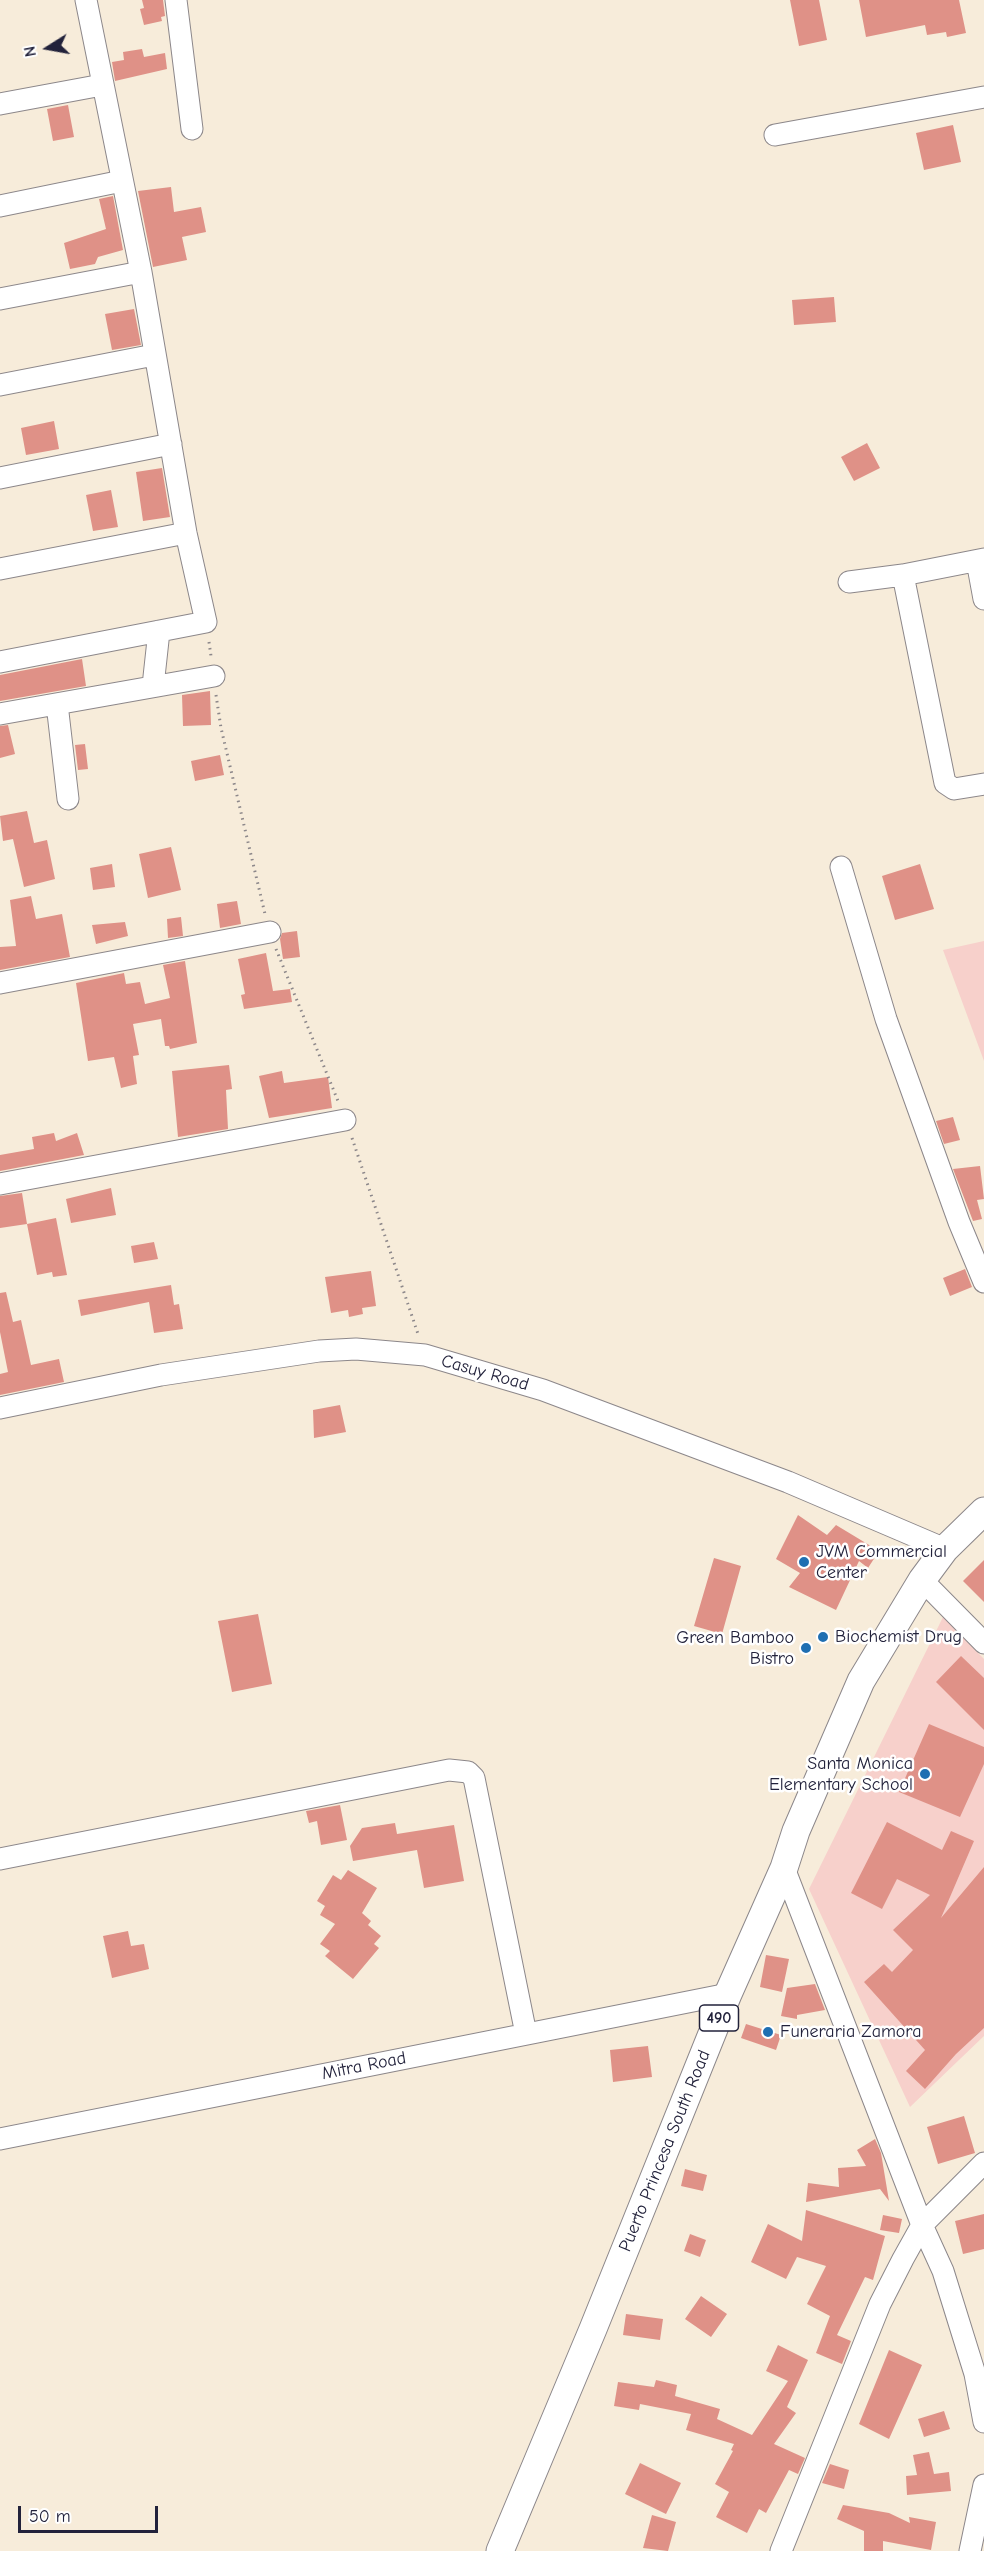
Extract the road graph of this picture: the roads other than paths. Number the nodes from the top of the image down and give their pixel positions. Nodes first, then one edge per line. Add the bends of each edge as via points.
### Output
1 (86, 0) edge
2 (176, 0) edge
3 (102, 85) junction
4 (984, 97) edge
5 (0, 104) edge
6 (192, 129) dead end
7 (775, 135) dead end
8 (122, 181) junction
9 (0, 206) edge
10 (141, 272) junction
11 (0, 299) edge
12 (154, 355) junction
13 (0, 386) edge
14 (171, 444) junction
15 (0, 478) edge
16 (186, 533) junction
17 (981, 560) edge
18 (0, 569) edge
19 (903, 575) junction
20 (849, 582) dead end
21 (984, 599) edge
22 (159, 631) junction
23 (0, 662) edge
24 (214, 676) road end
25 (153, 686) junction
26 (57, 704) junction
27 (0, 714) edge
28 (984, 784) edge
29 (68, 799) dead end
30 (841, 867) dead end
31 (270, 932) road end
32 (0, 983) edge
33 (345, 1120) road end
34 (0, 1184) edge
35 (984, 1282) edge
36 (0, 1408) edge
37 (984, 1511) edge
38 (945, 1549) junction
39 (922, 1580) junction
40 (984, 1643) edge
41 (0, 1859) edge
42 (784, 1868) junction
43 (728, 1994) junction
44 (526, 2034) junction
45 (0, 2139) edge
46 (984, 2163) edge
47 (922, 2225) junction
48 (984, 2422) edge
49 (984, 2485) edge
50 (500, 2551) edge
51 (781, 2551) edge
52 (970, 2551) edge

1 - 3 street
2 - 6 street
3 - 5 street
3 - 8 street
4 - 7 street
8 - 9 street
8 - 10 street
10 - 11 street
10 - 12 street
12 - 13 street
12 - 14 street
14 - 15 street
14 - 16 street
16 - 18 street
16 - 22 street via 206,622
17 - 19 street
17 - 21 street
19 - 20 street
19 - 28 street via 945,783 954,789
22 - 23 street
22 - 25 street
24 - 25 street
25 - 26 street
26 - 27 street
26 - 29 street
30 - 35 street via 886,1019
31 - 32 street
33 - 34 street
36 - 38 street, Casuy Road via 161,1375 319,1351 368,1349 425,1355 543,1390 788,1482
37 - 38 main road, Puerto Princesa South Road / 490
38 - 39 main road, Puerto Princesa South Road / 490
39 - 40 street
39 - 42 main road, Puerto Princesa South Road / 490 via 861,1681
41 - 44 street via 449,1770 468,1772 474,1778
42 - 43 main road, Puerto Princesa South Road / 490
42 - 47 street
43 - 44 street, Mitra Road
43 - 50 main road, Puerto Princesa South Road / 490
44 - 45 street, Mitra Road
46 - 47 street
47 - 48 street via 956,2309
47 - 51 street via 880,2304
49 - 52 street

